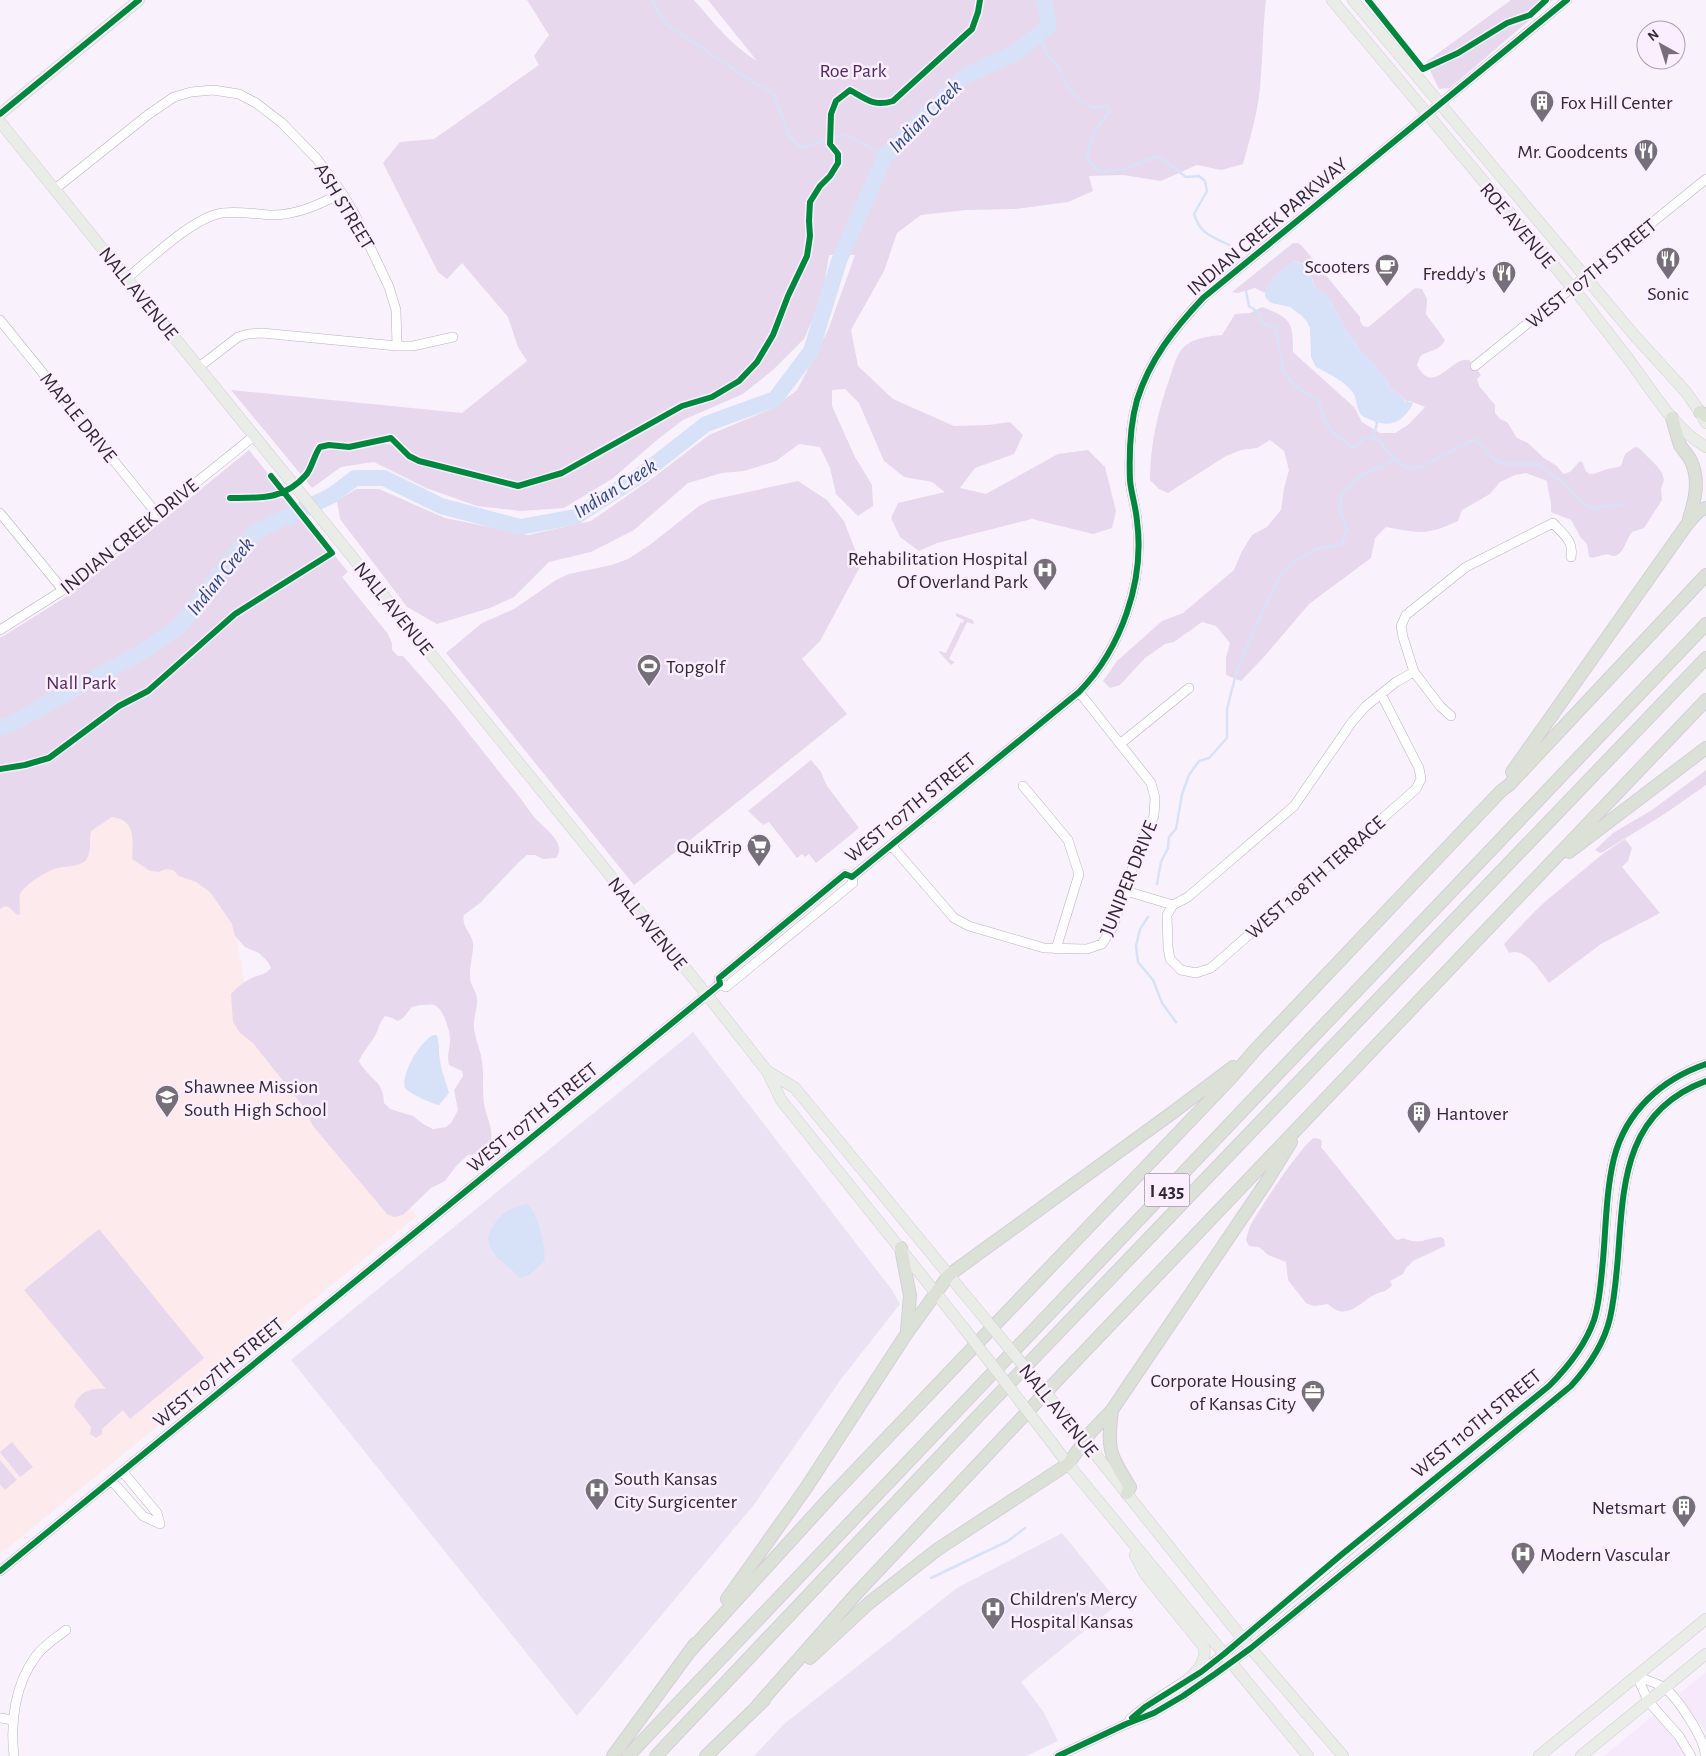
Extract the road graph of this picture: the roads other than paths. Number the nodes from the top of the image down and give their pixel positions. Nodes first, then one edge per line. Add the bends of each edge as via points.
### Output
1 (139, 0) edge
2 (1332, 0) edge
3 (1353, 0) edge
4 (1568, 0) edge
5 (1439, 105) junction
6 (0, 114) edge
7 (1427, 115) junction
8 (0, 122) edge
9 (1706, 179) edge
10 (55, 189) junction
11 (342, 193) junction
12 (1586, 277) junction
13 (127, 278) junction
14 (1572, 288) junction
15 (0, 320) edge
16 (453, 336) dead end
17 (397, 346) junction
18 (1475, 366) dead end
19 (199, 367) junction
20 (1704, 417) edge
21 (1672, 418) junction
22 (254, 436) junction
23 (1706, 446) edge
24 (1706, 508) edge
25 (0, 513) edge
26 (158, 514) junction
27 (1688, 523) junction
28 (1571, 557) dead end
29 (1706, 575) edge
30 (63, 590) junction
31 (1706, 624) edge
32 (0, 630) edge
33 (1706, 658) edge
34 (1414, 672) junction
35 (1189, 688) dead end
36 (1079, 692) junction
37 (1381, 694) junction
38 (1706, 700) edge
39 (1451, 716) dead end
40 (1120, 744) junction
41 (1706, 748) edge
42 (1023, 786) dead end
43 (1500, 791) junction
44 (892, 846) junction
45 (1538, 874) junction
46 (1126, 891) junction
47 (1173, 905) junction
48 (1056, 950) junction
49 (706, 995) junction
50 (1256, 1048) junction
51 (1706, 1064) edge
52 (767, 1071) junction
53 (1706, 1081) edge
54 (1305, 1119) junction
55 (901, 1248) junction
56 (949, 1275) junction
57 (937, 1292) junction
58 (906, 1333) junction
59 (1112, 1410) junction
60 (1084, 1442) junction
61 (1068, 1464) junction
62 (122, 1471) junction
63 (111, 1480) junction
64 (1127, 1493) junction
65 (1123, 1531) junction
66 (0, 1571) edge
67 (1706, 1619) edge
68 (66, 1630) dead end
69 (1242, 1638) junction
70 (1250, 1648) junction
71 (691, 1650) junction
72 (1706, 1654) edge
73 (1227, 1658) junction
74 (1637, 1676) junction
75 (1185, 1682) junction
76 (1664, 1688) junction
77 (1648, 1701) junction
78 (758, 1706) junction
79 (0, 1718) edge
80 (13, 1720) junction
81 (1126, 1724) junction
82 (14, 1756) edge
83 (613, 1756) edge
84 (628, 1756) edge
85 (656, 1756) edge
86 (706, 1756) edge
87 (1058, 1756) edge
88 (1308, 1756) edge
89 (1343, 1756) edge
90 (1538, 1756) edge
91 (1581, 1756) edge
92 (1691, 1756) edge
93 (1706, 1756) edge

1 - 6 main road
2 - 7 main road, ROE AVENUE
3 - 5 main road, ROE AVENUE
4 - 5 street, INDIAN CREEK PARKWAY
5 - 7 street, INDIAN CREEK PARKWAY
5 - 12 main road, ROE AVENUE
7 - 14 main road, ROE AVENUE
7 - 36 street, INDIAN CREEK PARKWAY via 1203,298 1176,327 1154,361 1137,400 1130,443 1130,480 1138,523 1134,585 1124,622 1107,656
8 - 10 main road, NALL AVENUE
9 - 12 street, WEST 107TH STREET
10 - 11 street, ASH STREET via 166,101 191,92 213,90 239,94 282,123 317,159
10 - 13 main road, NALL AVENUE
11 - 13 street via 293,213 235,212 206,219
11 - 17 street, ASH STREET via 389,286 396,310
12 - 14 street, WEST 107TH STREET
12 - 20 main road, ROE AVENUE
13 - 19 main road, NALL AVENUE
14 - 18 street, WEST 107TH STREET
14 - 21 main road, ROE AVENUE
15 - 26 street, MAPLE DRIVE
16 - 17 street via 413,346
17 - 19 street via 248,334
19 - 22 main road, NALL AVENUE
21 - 23 main road, ROE AVENUE via 1684,432
21 - 27 highway via 1680,444 1694,471 1695,502
22 - 26 street, INDIAN CREEK DRIVE
22 - 49 main road, NALL AVENUE
24 - 27 highway
25 - 30 street
26 - 30 street, INDIAN CREEK DRIVE
27 - 43 highway
28 - 34 street via 1568,539 1553,523 1466,567 1406,615 1401,626
29 - 43 highway
30 - 32 street, INDIAN CREEK DRIVE
31 - 84 highway, I 435
33 - 85 highway, I 435
34 - 37 street
34 - 39 street
35 - 40 street
36 - 40 street, JUNIPER DRIVE
36 - 44 street, WEST 107TH STREET
37 - 47 street via 1352,722 1294,806 1188,897
37 - 47 street, WEST 108TH TERRACE via 1420,768 1421,778 1416,789 1211,968 1196,973 1181,970 1170,958 1167,915
38 - 45 highway
40 - 46 street, JUNIPER DRIVE via 1151,783 1155,798 1154,816 1141,842
41 - 45 highway
42 - 48 street via 1068,840 1079,874
43 - 50 highway
44 - 48 street via 954,918 969,926
44 - 49 street, WEST 107TH STREET via 852,877 845,874 719,978 720,984
45 - 54 highway
46 - 47 street
46 - 48 street, JUNIPER DRIVE via 1113,927 1102,944 1087,949
49 - 52 main road, NALL AVENUE
49 - 62 street, WEST 107TH STREET
50 - 56 highway
50 - 71 highway via 835,1492
51 - 69 street, WEST 110TH STREET via 1682,1073 1654,1093 1629,1122 1619,1142 1611,1174 1601,1286 1589,1333 1571,1362 1549,1386
52 - 55 main road, NALL AVENUE via 781,1100
52 - 56 main road, NALL AVENUE via 795,1088
53 - 70 street, WEST 110TH STREET via 1685,1091 1659,1110 1638,1139 1628,1172 1611,1317 1584,1372 1556,1400
54 - 59 highway via 1265,1184
54 - 78 highway via 857,1593
55 - 57 main road, NALL AVENUE
55 - 58 highway via 910,1296
56 - 57 highway
56 - 60 main road, NALL AVENUE, bridge
57 - 58 highway
57 - 61 main road, NALL AVENUE, bridge
58 - 71 highway via 806,1488
59 - 60 highway
59 - 64 highway via 1110,1449 1130,1487
60 - 61 highway
60 - 64 main road, NALL AVENUE
61 - 65 main road, NALL AVENUE
61 - 78 highway via 938,1549 894,1582
62 - 63 street, WEST 107TH STREET
62 - 63 street via 157,1513 160,1524 143,1516
63 - 66 street, WEST 107TH STREET
64 - 69 main road, NALL AVENUE
65 - 73 main road, NALL AVENUE
65 - 75 main road via 1146,1574 1204,1648 1201,1664
67 - 74 main road
68 - 80 street via 38,1654 28,1668
69 - 70 main road, NALL AVENUE
69 - 73 street, WEST 110TH STREET
70 - 73 street, WEST 110TH STREET
70 - 89 main road, NALL AVENUE
71 - 83 highway
72 - 76 main road
73 - 75 street, WEST 110TH STREET
73 - 81 street, WEST 110TH STREET via 1183,1696
73 - 88 main road, NALL AVENUE
74 - 76 street
74 - 77 street
74 - 90 main road
75 - 81 street, WEST 110TH STREET via 1145,1707
76 - 77 main road
76 - 93 street via 1700,1735
77 - 91 main road
77 - 92 street
78 - 86 highway
79 - 80 street
80 - 82 street
81 - 87 street, WEST 110TH STREET

